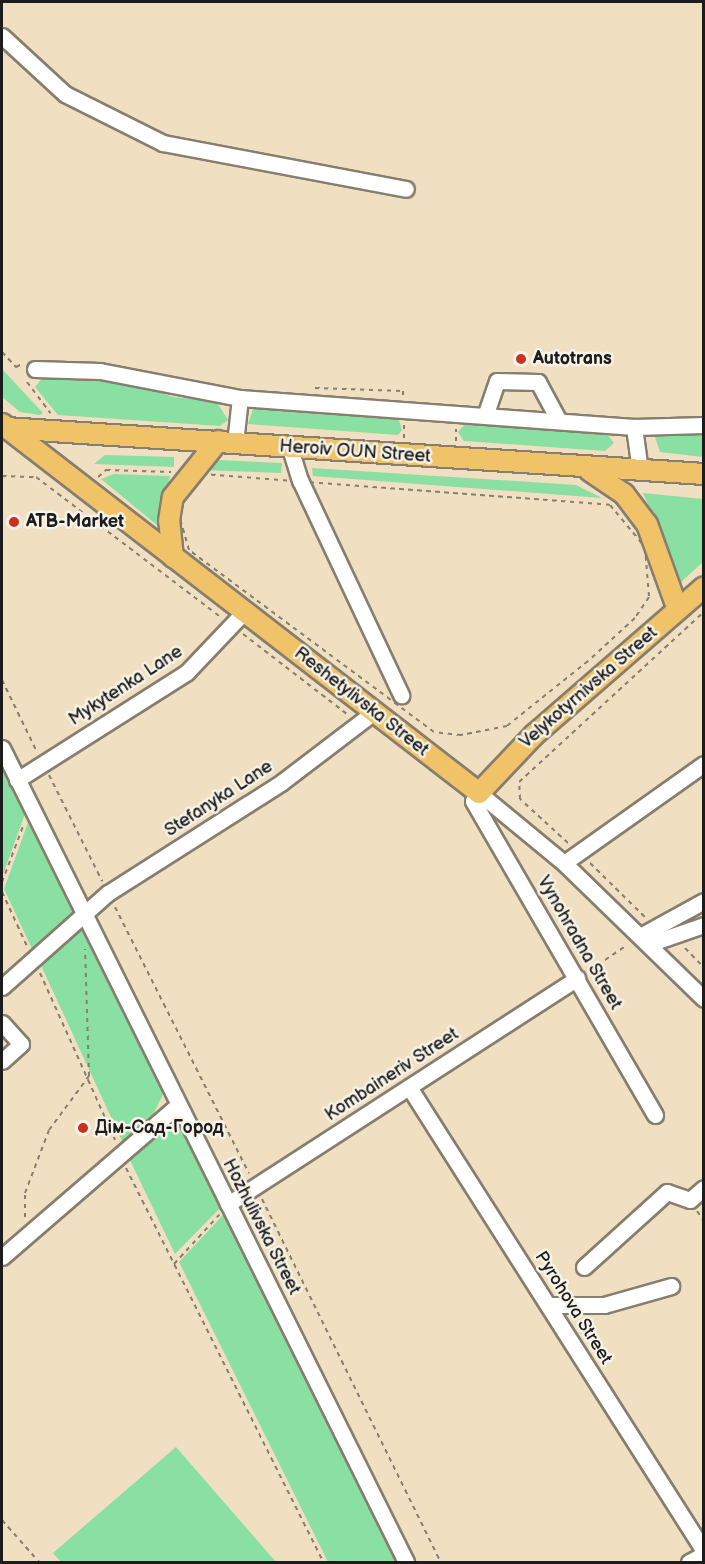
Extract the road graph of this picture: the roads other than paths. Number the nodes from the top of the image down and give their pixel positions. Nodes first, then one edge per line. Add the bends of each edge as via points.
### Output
1 (2, 36) edge
2 (406, 189) dead end
3 (35, 369) dead end
4 (240, 398) junction
5 (485, 416) junction
6 (559, 421) junction
7 (704, 425) edge
8 (3, 427) edge
9 (634, 427) junction
10 (227, 442) junction
11 (290, 448) junction
12 (588, 470) junction
13 (640, 471) junction
14 (704, 474) edge
15 (173, 557) junction
16 (704, 587) edge
17 (678, 610) junction
18 (239, 619) junction
19 (401, 695) dead end
20 (367, 718) junction
21 (2, 748) edge
22 (704, 764) edge
23 (18, 780) junction
24 (479, 793) junction
25 (564, 863) junction
26 (704, 901) edge
27 (84, 916) junction
28 (704, 925) edge
29 (645, 940) junction
30 (577, 978) junction
31 (2, 987) edge
32 (704, 999) edge
33 (2, 1023) edge
34 (2, 1061) edge
35 (409, 1087) junction
36 (178, 1105) junction
37 (655, 1115) dead end
38 (704, 1188) edge
39 (228, 1204) junction
40 (2, 1257) edge
41 (584, 1268) dead end
42 (671, 1286) dead end
43 (548, 1305) junction
44 (704, 1552) edge
45 (406, 1563) edge
46 (689, 1563) edge

1 - 2 street via 65,94 163,143
3 - 4 street via 100,371
4 - 5 street
4 - 10 street
5 - 6 street
5 - 6 street via 497,381 538,382
6 - 9 street
7 - 9 street
8 - 10 main road, Heroiv OUN Street
8 - 15 main road, Reshetylivska Street
9 - 13 street
10 - 11 main road, Heroiv OUN Street
10 - 15 main road via 173,497 169,521
11 - 12 main road, Heroiv OUN Street
11 - 19 street via 300,480
12 - 13 main road, Heroiv OUN Street
12 - 17 main road via 624,494 647,524
13 - 14 main road, Heroiv OUN Street
15 - 18 main road, Reshetylivska Street
16 - 17 main road, Velykotyrnivska Street
17 - 24 main road, Velykotyrnivska Street via 534,735
18 - 20 main road, Reshetylivska Street
18 - 23 street, Mykytenka Lane via 187,672
20 - 24 main road, Reshetylivska Street
20 - 27 street, Stefanyka Lane via 282,782 108,893
21 - 23 street, Hozhulivska Street
22 - 25 street via 577,850
23 - 27 street, Hozhulivska Street
24 - 25 street, Reshetylivska Street
24 - 30 street, Vynohradna Street via 473,801
25 - 29 street, Reshetylivska Street
26 - 29 street via 655,927
27 - 31 street, Stefanyka Lane
27 - 36 street, Hozhulivska Street
28 - 29 street
29 - 32 street, Reshetylivska Street
30 - 35 street, Kombaineriv Street
30 - 37 street, Vynohradna Street
33 - 34 street via 21,1044
35 - 39 street, Kombaineriv Street
35 - 43 street, Pyrohova Street
36 - 39 street, Hozhulivska Street
36 - 40 street
38 - 41 street via 690,1200 668,1192
39 - 45 street, Hozhulivska Street
42 - 43 street via 604,1305
43 - 44 street, Pyrohova Street
44 - 46 street

